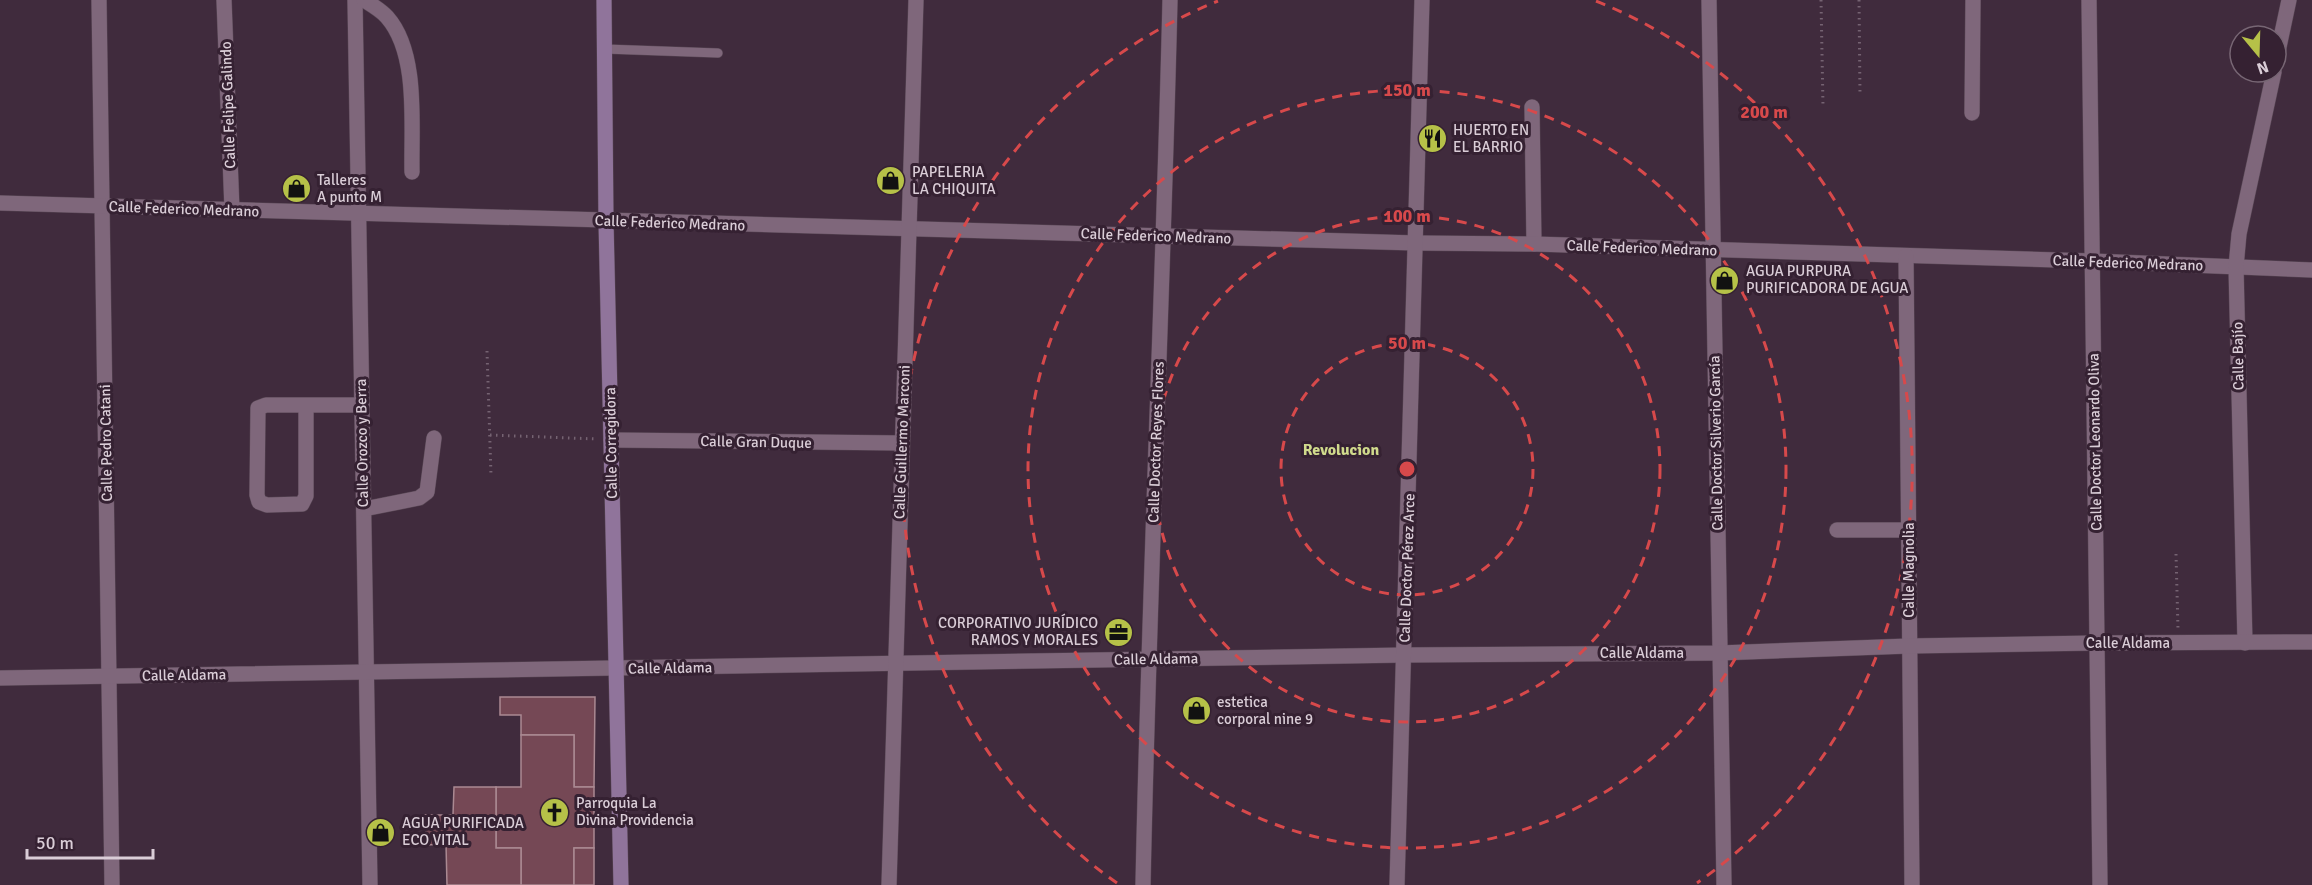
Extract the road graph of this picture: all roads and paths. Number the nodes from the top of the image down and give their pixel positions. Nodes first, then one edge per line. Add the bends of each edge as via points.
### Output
1 (99, 0) edge
2 (224, 0) edge
3 (355, 0) edge
4 (364, 0) edge
5 (604, 0) edge
6 (916, 0) edge
7 (1170, 0) edge
8 (1422, 0) edge
9 (1708, 0) edge
10 (1821, 0) edge
11 (1859, 0) edge
12 (1973, 0) edge
13 (2089, 0) edge
14 (2289, 0) edge
15 (2284, 24) edge
16 (605, 50) junction
17 (718, 53) dead end
18 (2271, 84) edge
19 (1860, 94) dead end
20 (1823, 106) dead end
21 (1532, 107) dead end
22 (1972, 113) dead end
23 (411, 172) dead end
24 (0, 203) edge
25 (102, 206) junction
26 (231, 210) junction
27 (357, 214) junction
28 (606, 221) junction
29 (909, 229) junction
30 (1164, 236) junction
31 (1416, 243) junction
32 (1534, 244) junction
33 (1713, 251) junction
34 (1906, 256) junction
35 (2092, 261) junction
36 (2236, 267) junction
37 (2312, 270) edge
38 (487, 351) dead end
39 (306, 405) junction
40 (362, 405) junction
41 (489, 435) junction
42 (434, 438) dead end
43 (611, 440) junction
44 (902, 443) junction
45 (491, 475) dead end
46 (364, 509) junction
47 (1837, 530) dead end
48 (1909, 530) junction
49 (2176, 554) dead end
50 (2312, 642) edge
51 (2097, 643) junction
52 (2179, 643) junction
53 (2245, 643) junction
54 (1910, 646) junction
55 (1719, 653) junction
56 (1405, 655) junction
57 (1148, 659) junction
58 (895, 663) junction
59 (616, 670) junction
60 (368, 672) junction
61 (109, 676) junction
62 (0, 678) edge
63 (112, 885) edge
64 (370, 885) edge
65 (621, 885) edge
66 (889, 885) edge
67 (1143, 885) edge
68 (1397, 885) edge
69 (1724, 885) edge
70 (1912, 885) edge
71 (2100, 885) edge

1 - 25 street, Calle Pedro Catani
2 - 26 street, Calle Felipe Galindo
3 - 27 street, Calle Orozco y Berra
4 - 23 street via 387,16 406,57 410,74
5 - 16 street, Calle Corregidora
6 - 29 street, Calle Guillermo Marconi
7 - 30 street, Calle Doctor Reyes Flores
8 - 31 street, Calle Doctor Pérez Arce
9 - 33 street, Calle Doctor Silverio García
10 - 20 path
11 - 19 path
12 - 22 street
13 - 35 street, Calle Doctor Leonardo Oliva
14 - 15 street
16 - 17 lane
16 - 28 street, Calle Corregidora
18 - 36 street, Calle Bajío via 2239,234
21 - 32 street
24 - 25 street, Calle Federico Medrano
25 - 26 street, Calle Federico Medrano
25 - 61 street, Calle Pedro Catani
26 - 27 street, Calle Federico Medrano
27 - 28 street, Calle Federico Medrano
27 - 40 street, Calle Orozco y Berra
28 - 29 street, Calle Federico Medrano
28 - 43 street, Calle Corregidora
29 - 30 street, Calle Federico Medrano
29 - 44 street, Calle Guillermo Marconi
30 - 31 street, Calle Federico Medrano
30 - 57 street, Calle Doctor Reyes Flores
31 - 32 street, Calle Federico Medrano
31 - 56 street, Calle Doctor Pérez Arce
32 - 33 street, Calle Federico Medrano
33 - 34 street, Calle Federico Medrano
33 - 55 street, Calle Doctor Silverio García
34 - 35 street, Calle Federico Medrano
34 - 48 street, Calle Magnolia
35 - 36 street, Calle Federico Medrano
35 - 51 street, Calle Doctor Leonardo Oliva
36 - 37 street, Calle Federico Medrano
36 - 53 street, Calle Bajío
38 - 41 path
39 - 39 street via 258,408 259,502 302,504 306,496
39 - 40 street
40 - 46 street, Calle Orozco y Berra
41 - 43 path
41 - 45 path
42 - 46 street via 427,492 418,498
43 - 44 street, Calle Gran Duque
43 - 59 street, Calle Corregidora
44 - 58 street, Calle Guillermo Marconi
46 - 60 street, Calle Orozco y Berra
47 - 48 street
48 - 54 street, Calle Magnolia
49 - 52 path
50 - 53 street, Calle Aldama
51 - 52 street, Calle Aldama
51 - 54 street, Calle Aldama
51 - 71 street, Calle Doctor Leonardo Oliva
52 - 53 street, Calle Aldama
54 - 55 street, Calle Aldama
54 - 70 street, Calle Magnolia
55 - 56 street, Calle Aldama
55 - 69 street, Calle Doctor Silverio García
56 - 57 street, Calle Aldama
56 - 68 street, Calle Doctor Pérez Arce
57 - 58 street, Calle Aldama
57 - 67 street, Calle Doctor Reyes Flores
58 - 59 street, Calle Aldama
58 - 66 street, Calle Guillermo Marconi
59 - 60 street, Calle Aldama
59 - 65 street, Calle Corregidora
60 - 61 street, Calle Aldama
60 - 64 street, Calle Orozco y Berra
61 - 62 street, Calle Aldama
61 - 63 street, Calle Pedro Catani

